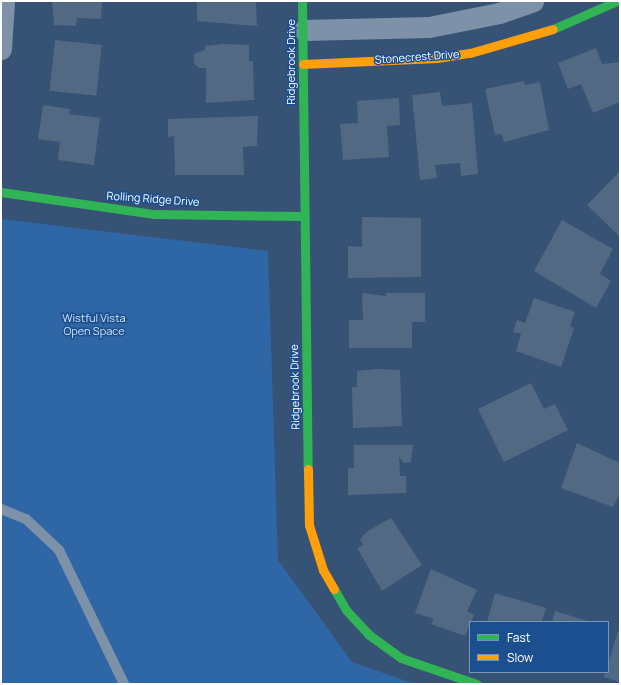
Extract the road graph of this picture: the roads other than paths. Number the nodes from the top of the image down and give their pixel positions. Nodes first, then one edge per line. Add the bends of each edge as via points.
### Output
1 (4, 1) edge
2 (302, 1) edge
3 (533, 1) edge
4 (617, 1) edge
5 (304, 30) junction
6 (1, 50) edge
7 (303, 64) junction
8 (1, 192) edge
9 (304, 216) junction
10 (1, 509) edge
11 (124, 684) edge
12 (477, 684) edge

1 - 6 street
2 - 5 street, Ridgebrook Drive
3 - 5 street via 499,13 430,28
4 - 7 street, Stonecrest Drive via 570,24 470,53 437,58
5 - 7 street, Ridgebrook Drive
7 - 9 street, Ridgebrook Drive
8 - 9 street, Rolling Ridge Drive via 154,214
9 - 12 street, Ridgebrook Drive via 309,525 323,570 346,610 373,638 401,658
10 - 11 lane via 26,519 59,550

